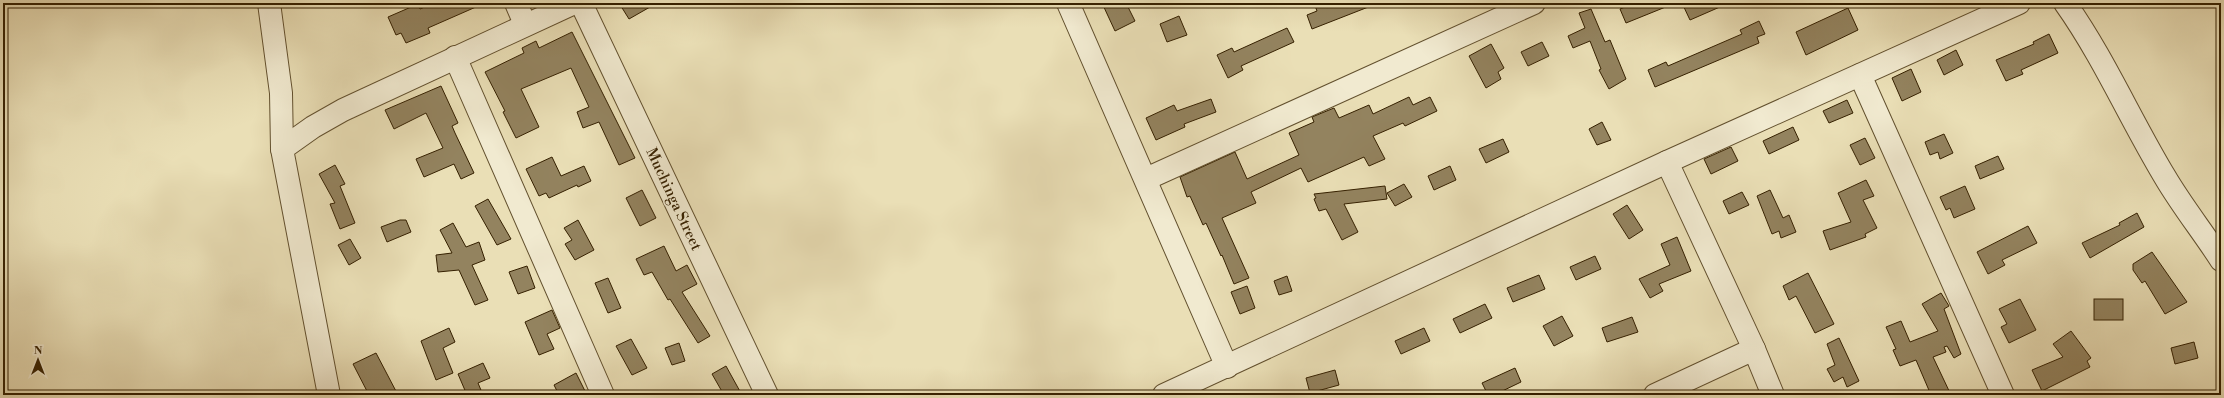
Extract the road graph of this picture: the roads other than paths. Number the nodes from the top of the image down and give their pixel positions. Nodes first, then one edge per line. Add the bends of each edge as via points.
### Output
1 (269, 3) edge
2 (516, 3) edge
3 (574, 3) edge
4 (581, 3) edge
5 (1534, 3) edge
6 (2019, 3) edge
7 (2065, 3) edge
8 (1074, 5) edge
9 (525, 24) junction
10 (455, 57) junction
11 (1860, 75) junction
12 (282, 149) junction
13 (1667, 162) junction
14 (1146, 179) junction
15 (2221, 260) edge
16 (1754, 349) junction
17 (1227, 367) junction
18 (329, 395) edge
19 (603, 395) edge
20 (767, 395) edge
21 (1164, 395) edge
22 (1655, 395) edge
23 (1773, 395) edge
24 (2004, 395) edge

1 - 12 street via 281,93
2 - 9 street
3 - 9 street
4 - 20 street, Muchinga Street
5 - 14 street
6 - 11 street
7 - 15 street via 2103,61 2164,176
8 - 14 street
9 - 10 street
10 - 12 street via 343,110
10 - 19 street
11 - 13 street
11 - 24 street
12 - 18 street
13 - 16 street
13 - 17 street
14 - 17 street
16 - 22 street
16 - 23 street
17 - 21 street

